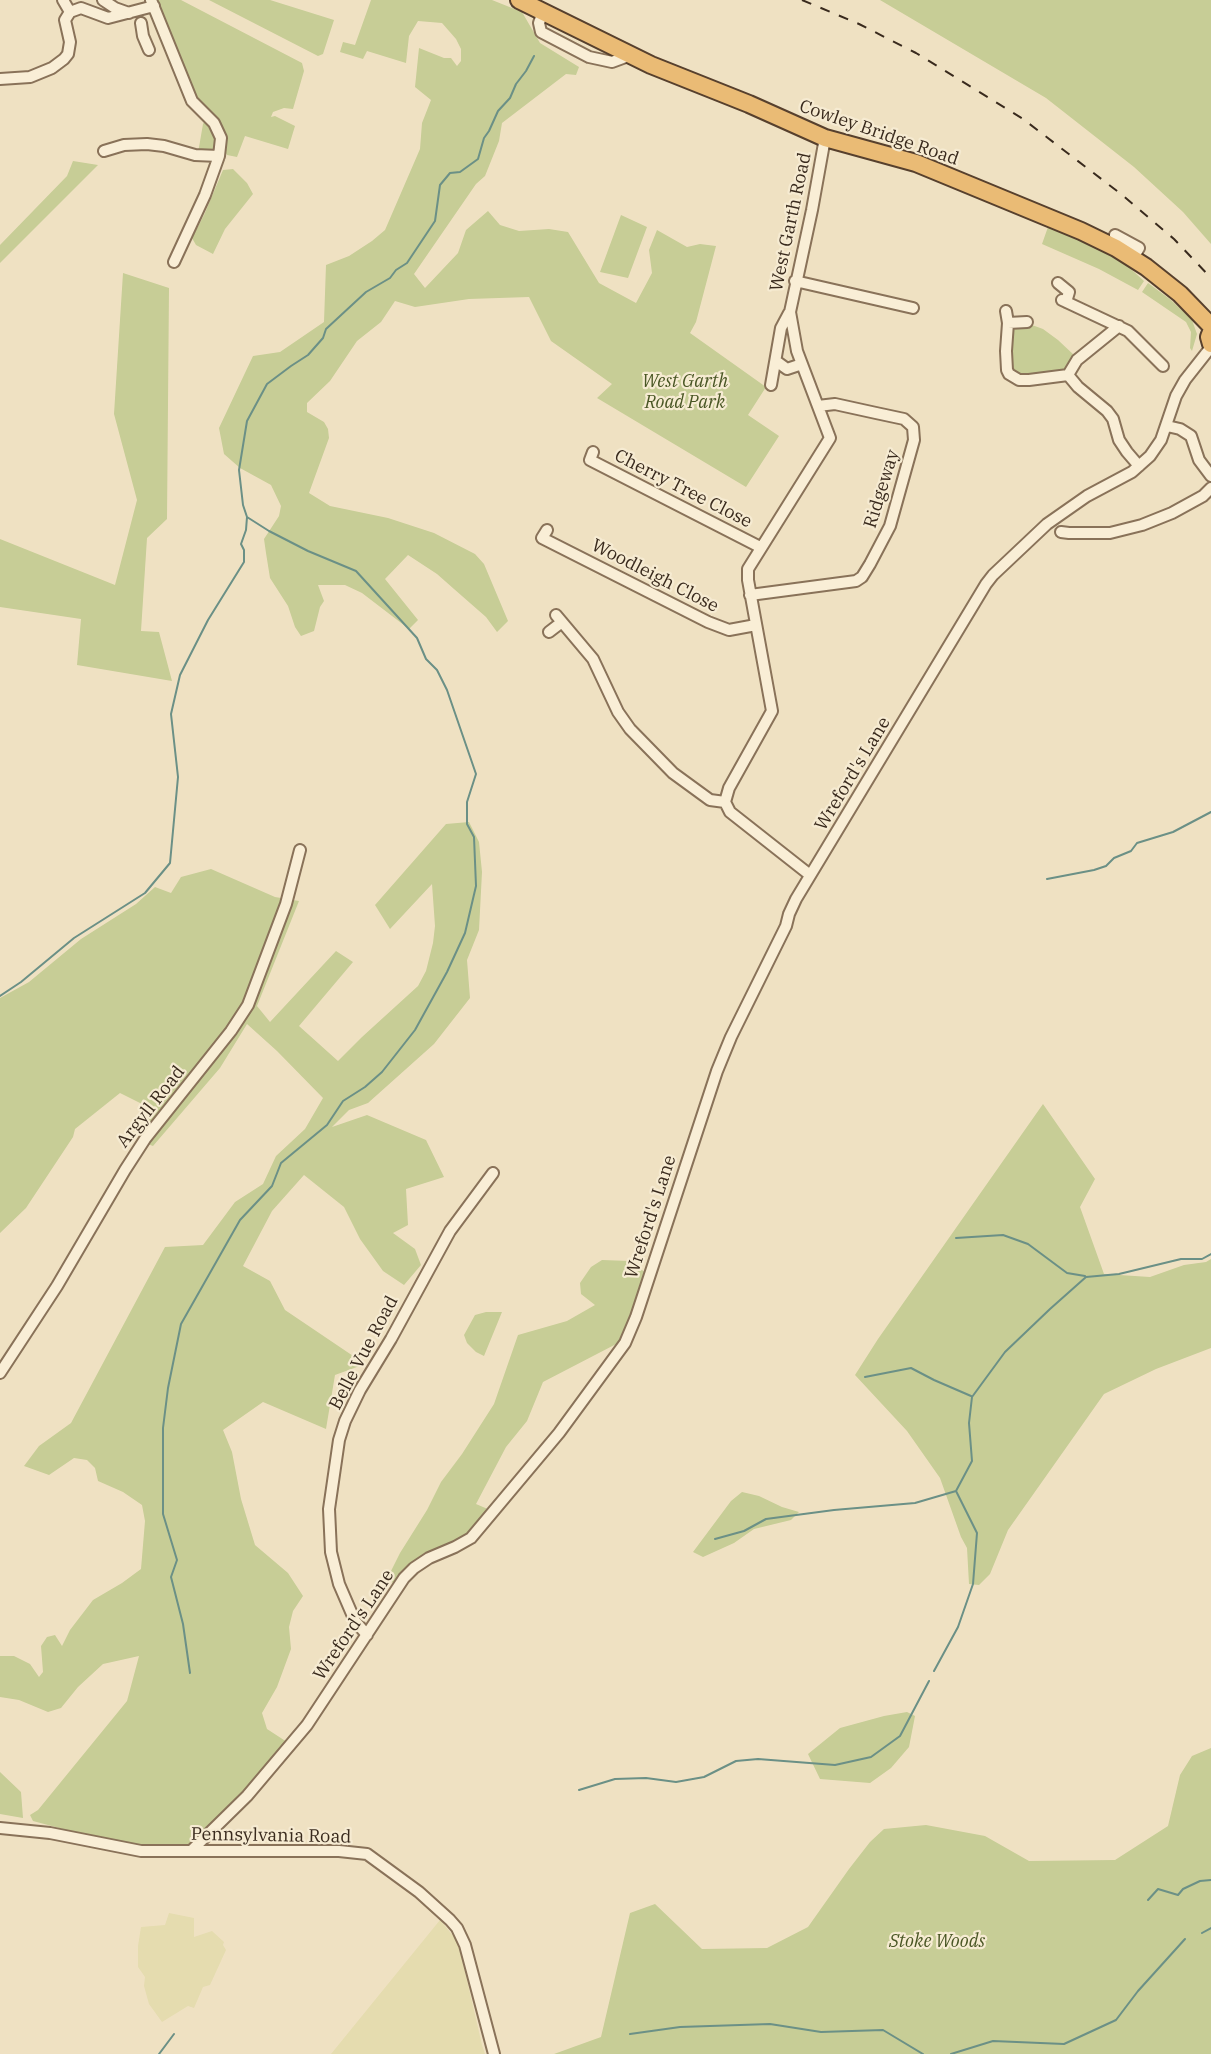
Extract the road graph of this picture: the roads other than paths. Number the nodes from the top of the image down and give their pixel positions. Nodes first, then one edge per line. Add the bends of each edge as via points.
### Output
1 (63, 0) edge
2 (103, 0) edge
3 (519, 0) edge
4 (152, 3) edge
5 (70, 12) junction
6 (129, 13) junction
7 (160, 22) junction
8 (149, 50) dead end
9 (0, 79) edge
10 (825, 138) junction
11 (104, 151) dead end
12 (219, 156) junction
13 (1115, 235) dead end
14 (1133, 258) junction
15 (174, 262) dead end
16 (795, 281) junction
17 (1058, 283) dead end
18 (913, 308) dead end
19 (1006, 311) dead end
20 (790, 312) junction
21 (1027, 322) dead end
22 (1008, 323) junction
23 (1119, 326) junction
24 (1211, 326) edge
25 (1211, 332) edge
26 (1211, 346) edge
27 (776, 362) junction
28 (802, 364) junction
29 (1163, 366) dead end
30 (1068, 375) junction
31 (771, 385) dead end
32 (818, 406) junction
33 (1167, 426) junction
34 (590, 459) dead end
35 (1139, 466) junction
36 (1211, 476) edge
37 (1211, 488) edge
38 (1060, 532) dead end
39 (543, 537) dead end
40 (760, 547) junction
41 (750, 595) junction
42 (756, 625) junction
43 (549, 632) dead end
44 (725, 802) junction
45 (300, 849) dead end
46 (810, 875) junction
47 (493, 1173) dead end
48 (0, 1373) edge
49 (367, 1635) junction
50 (0, 1828) edge
51 (191, 1851) junction
52 (494, 2054) edge

1 - 5 street
2 - 6 street
3 - 10 highway, Cowley Bridge Road via 631,55
4 - 6 street
4 - 7 street
5 - 6 street via 81,8 108,18
5 - 9 street via 65,20 70,42 64,59 30,77
7 - 8 street via 142,26
7 - 12 street via 192,100 218,132
10 - 14 highway, Cowley Bridge Road via 916,163 1081,231
10 - 16 street, West Garth Road
11 - 12 street via 147,144
12 - 15 street
13 - 14 street via 1139,249
14 - 24 highway, Cowley Bridge Road via 1180,294
16 - 18 street
16 - 20 street, West Garth Road
17 - 23 street via 1069,292 1064,301
19 - 22 street
20 - 27 street, West Garth Road via 782,328
20 - 28 street, West Garth Road
21 - 22 street
22 - 30 street via 1006,360 1012,377 1029,380
23 - 29 street
23 - 30 street via 1077,360
25 - 26 highway
26 - 33 street, Wreford's Lane via 1176,396
27 - 28 street via 787,369
27 - 31 street, West Garth Road
28 - 32 street, West Garth Road
30 - 35 street via 1107,411 1119,440
32 - 40 street, West Garth Road via 830,438
32 - 41 street, Ridgeway via 835,404 876,412 904,419 913,427 914,440 890,526 862,577 856,581
33 - 35 street, Wreford's Lane via 1156,449
33 - 36 street via 1191,436 1198,460
34 - 40 street, Cherry Tree Close
35 - 46 street, Wreford's Lane via 1047,524 993,575
37 - 38 street via 1172,513 1142,525 1110,533
39 - 42 street, Woodleigh Close via 723,628
40 - 41 street, West Garth Road via 748,569
41 - 42 street, West Garth Road
42 - 44 street, West Garth Road via 772,711
43 - 44 street via 559,619 593,659 630,729 673,773 710,800
44 - 46 street via 730,812
45 - 48 street, Argyll Road via 279,924 248,1005 135,1154
46 - 49 street, Wreford's Lane via 717,1071 625,1343 559,1432 471,1538 414,1568
47 - 49 street, Belle Vue Road via 439,1251 360,1390 339,1440 329,1509 332,1552 339,1584 355,1620
49 - 51 street, Wreford's Lane via 307,1725 247,1796
50 - 51 street, Pennsylvania Road via 50,1833 141,1851
51 - 52 street, Pennsylvania Road via 339,1851 367,1854 385,1866 450,1920 462,1937

